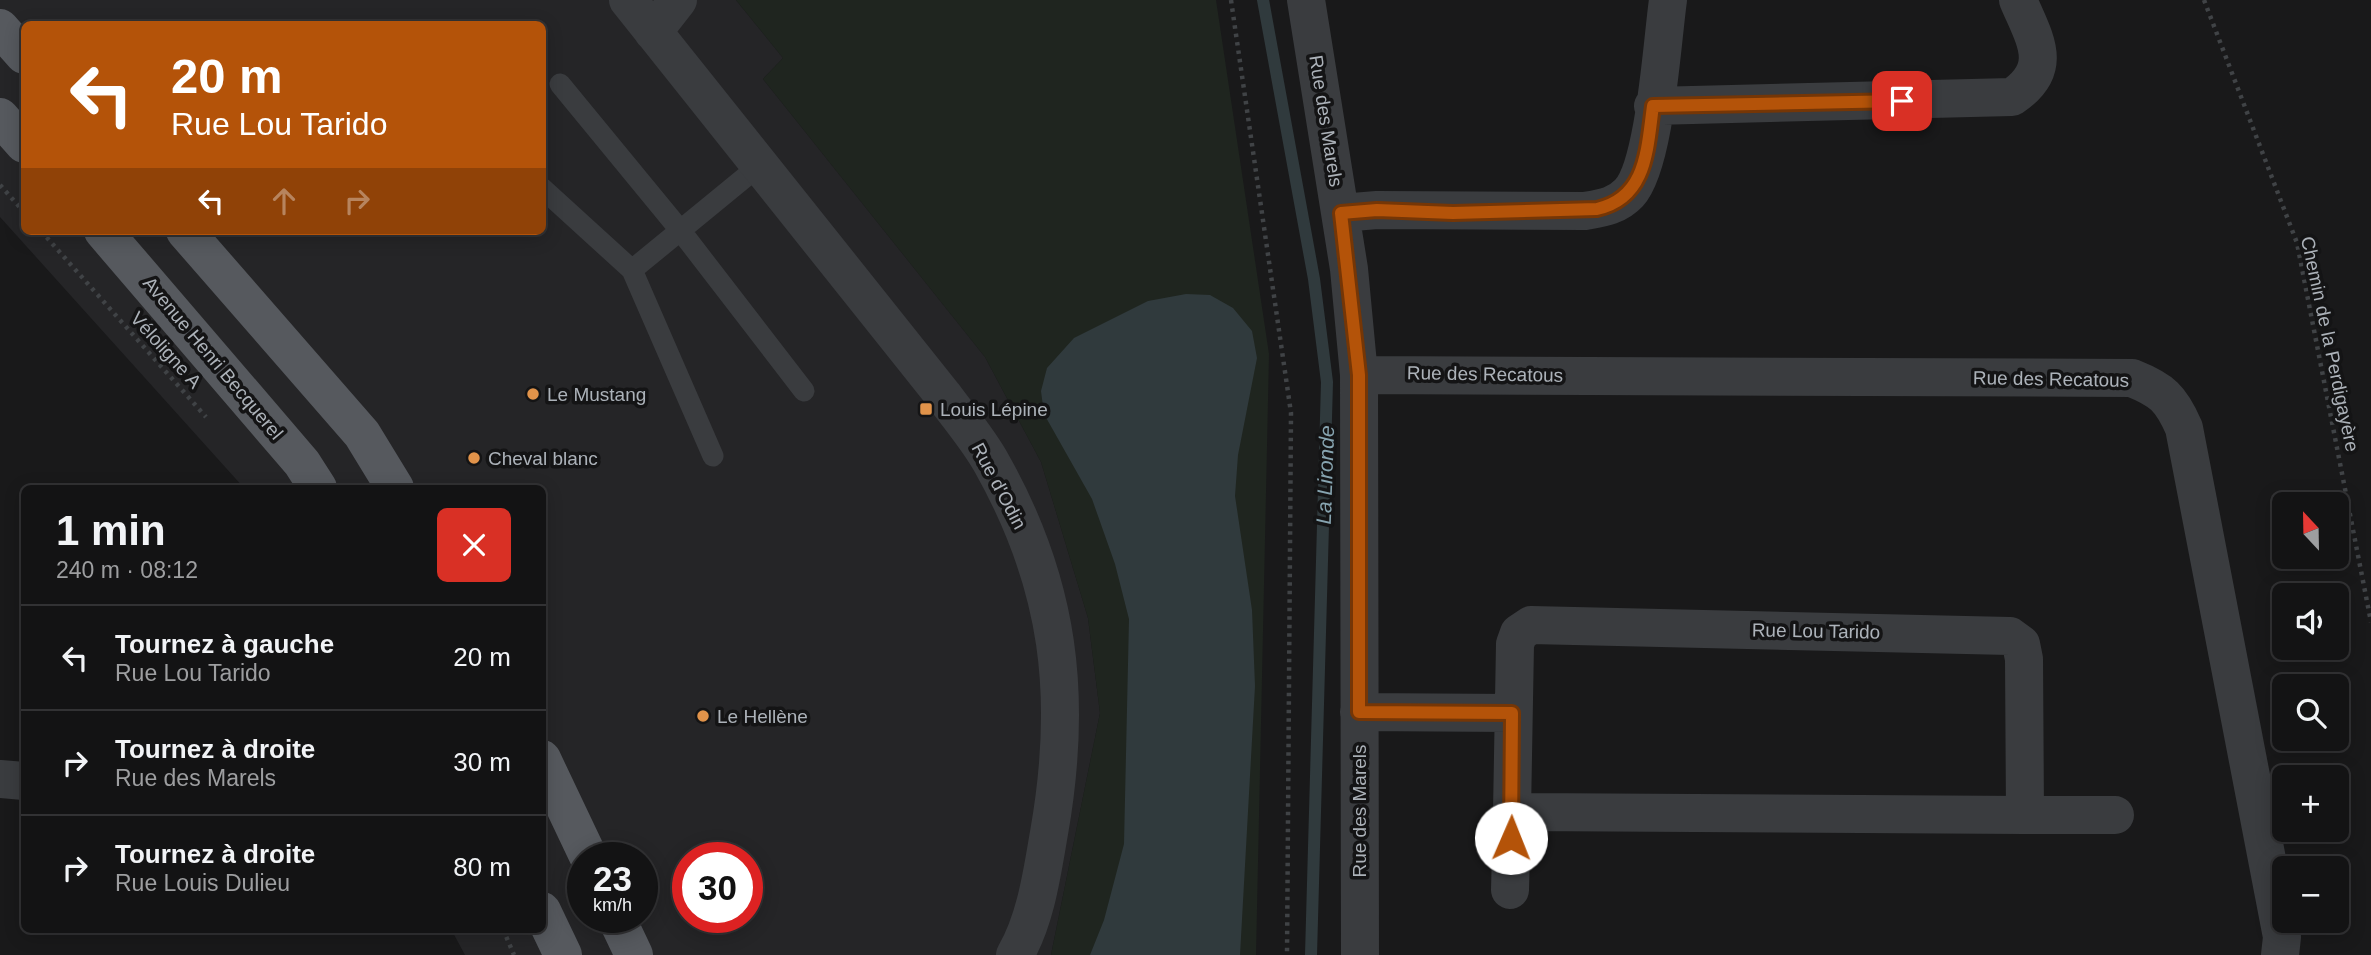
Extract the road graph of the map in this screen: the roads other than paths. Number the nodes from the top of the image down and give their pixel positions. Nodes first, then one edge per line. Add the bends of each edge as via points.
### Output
1 (628, 0) edge
2 (678, 0) edge
3 (1306, 0) edge
4 (1668, 0) edge
5 (2018, 0) edge
6 (0, 28) edge
7 (653, 32) junction
8 (21, 52) edge
9 (559, 84) dead end
10 (1653, 106) junction
11 (0, 117) edge
12 (21, 141) edge
13 (760, 165) junction
14 (546, 192) edge
15 (1341, 213) junction
16 (680, 230) junction
17 (106, 235) edge
18 (188, 235) edge
19 (632, 270) junction
20 (1359, 375) junction
21 (804, 391) dead end
22 (713, 456) dead end
23 (316, 485) edge
24 (393, 485) edge
25 (1359, 712) junction
26 (1512, 713) junction
27 (546, 767) edge
28 (0, 779) edge
29 (21, 781) edge
30 (1512, 812) junction
31 (2025, 815) junction
32 (2115, 815) dead end
33 (581, 842) edge
34 (1510, 890) dead end
35 (546, 919) edge
36 (624, 933) edge
37 (563, 955) edge
38 (634, 955) edge
39 (1015, 955) edge
40 (1360, 955) edge
41 (2280, 955) edge

1 - 7 street, Rue d'Odin
2 - 7 street
3 - 15 street, Rue des Marels
4 - 10 street
5 - 10 street via 2037,46 2038,64 2029,85 2012,97
6 - 8 main road
7 - 13 street, Rue d'Odin
9 - 16 lane
10 - 15 street via 1639,176 1630,192 1613,205 1585,211
11 - 12 main road
13 - 16 lane
13 - 39 street, Rue d'Odin via 943,394 991,462 1048,596 1063,727 1040,885
14 - 19 lane
15 - 20 street, Rue des Marels
16 - 19 lane
16 - 21 lane
17 - 23 main road, Avenue Henri Becquerel
18 - 24 main road via 362,434
19 - 22 lane
20 - 25 street, Rue des Marels
20 - 41 street, Rue des Recatous via 2132,378 2159,388 2176,408 2184,428 2282,937
25 - 26 street
25 - 40 street, Rue des Marels
26 - 30 street, Rue Lou Tarido
26 - 31 street, Rue Lou Tarido via 1515,644 1519,633 1531,625 2010,636 2021,644 2025,659
27 - 33 main road
28 - 29 street
30 - 31 street
30 - 34 street, Rue Lou Tarido
31 - 32 street
35 - 37 main road
36 - 38 main road

